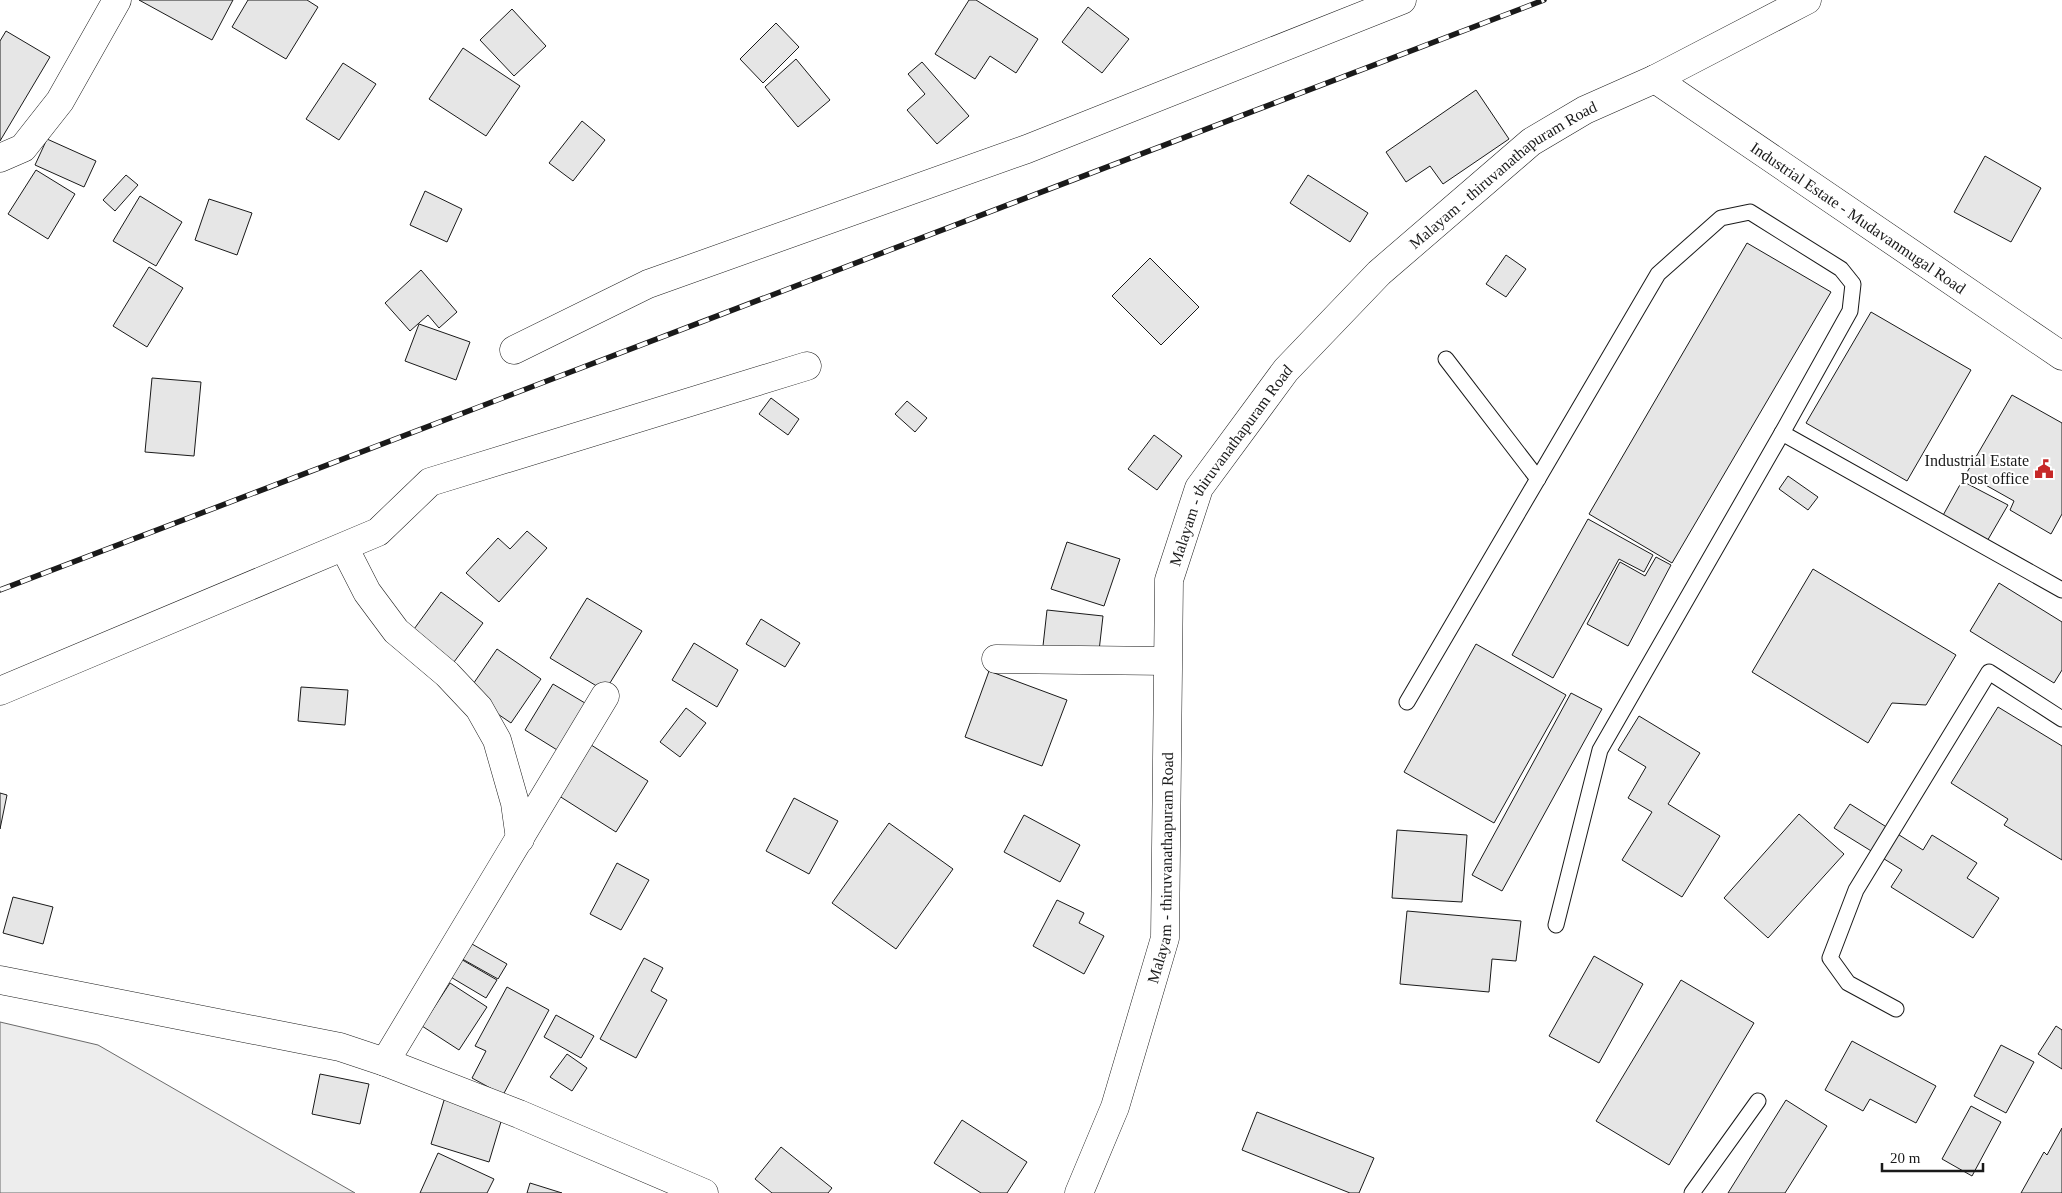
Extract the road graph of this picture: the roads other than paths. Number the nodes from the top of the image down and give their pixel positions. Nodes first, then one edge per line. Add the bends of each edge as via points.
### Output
1 (117, 0) edge
2 (1402, 0) edge
3 (1807, 0) edge
4 (1655, 79) junction
5 (0, 158) edge
6 (514, 350) dead end
7 (2062, 356) edge
8 (1446, 359) dead end
9 (807, 366) dead end
10 (1782, 433) junction
11 (1538, 479) junction
12 (344, 547) junction
13 (2062, 590) edge
14 (996, 659) dead end
15 (1168, 661) junction
16 (0, 691) edge
17 (605, 696) dead end
18 (1407, 702) dead end
19 (2062, 719) edge
20 (520, 839) junction
21 (1556, 925) dead end
22 (0, 980) edge
23 (1896, 1009) dead end
24 (385, 1062) junction
25 (1758, 1101) dead end
26 (704, 1193) edge
27 (1079, 1193) edge
28 (1692, 1193) edge

1 - 5 street via 60,101 24,148
2 - 6 street via 1027,149 648,284
3 - 4 street, Malayam - thiruvanathapuram Road
4 - 7 street, Industrial Estate - Mudavanmugal Road
4 - 15 street, Malayam - thiruvanathapuram Road via 1585,110 1531,142 1379,273 1286,370 1199,488 1169,580
8 - 11 lane
9 - 12 street via 430,482 378,532
10 - 11 lane via 1850,311 1853,284 1841,269 1750,212 1721,218 1658,274
10 - 13 lane
10 - 21 lane via 1600,750
11 - 18 lane
12 - 16 street
12 - 20 street via 367,592 396,631 447,674 480,708 496,740 515,803
14 - 15 street
15 - 27 street, Malayam - thiruvanathapuram Road via 1165,938 1115,1106
17 - 20 street
19 - 23 lane via 1989,672 1856,890 1830,958 1848,983
20 - 24 street
22 - 24 street via 340,1047
24 - 26 street via 519,1114
25 - 28 lane

